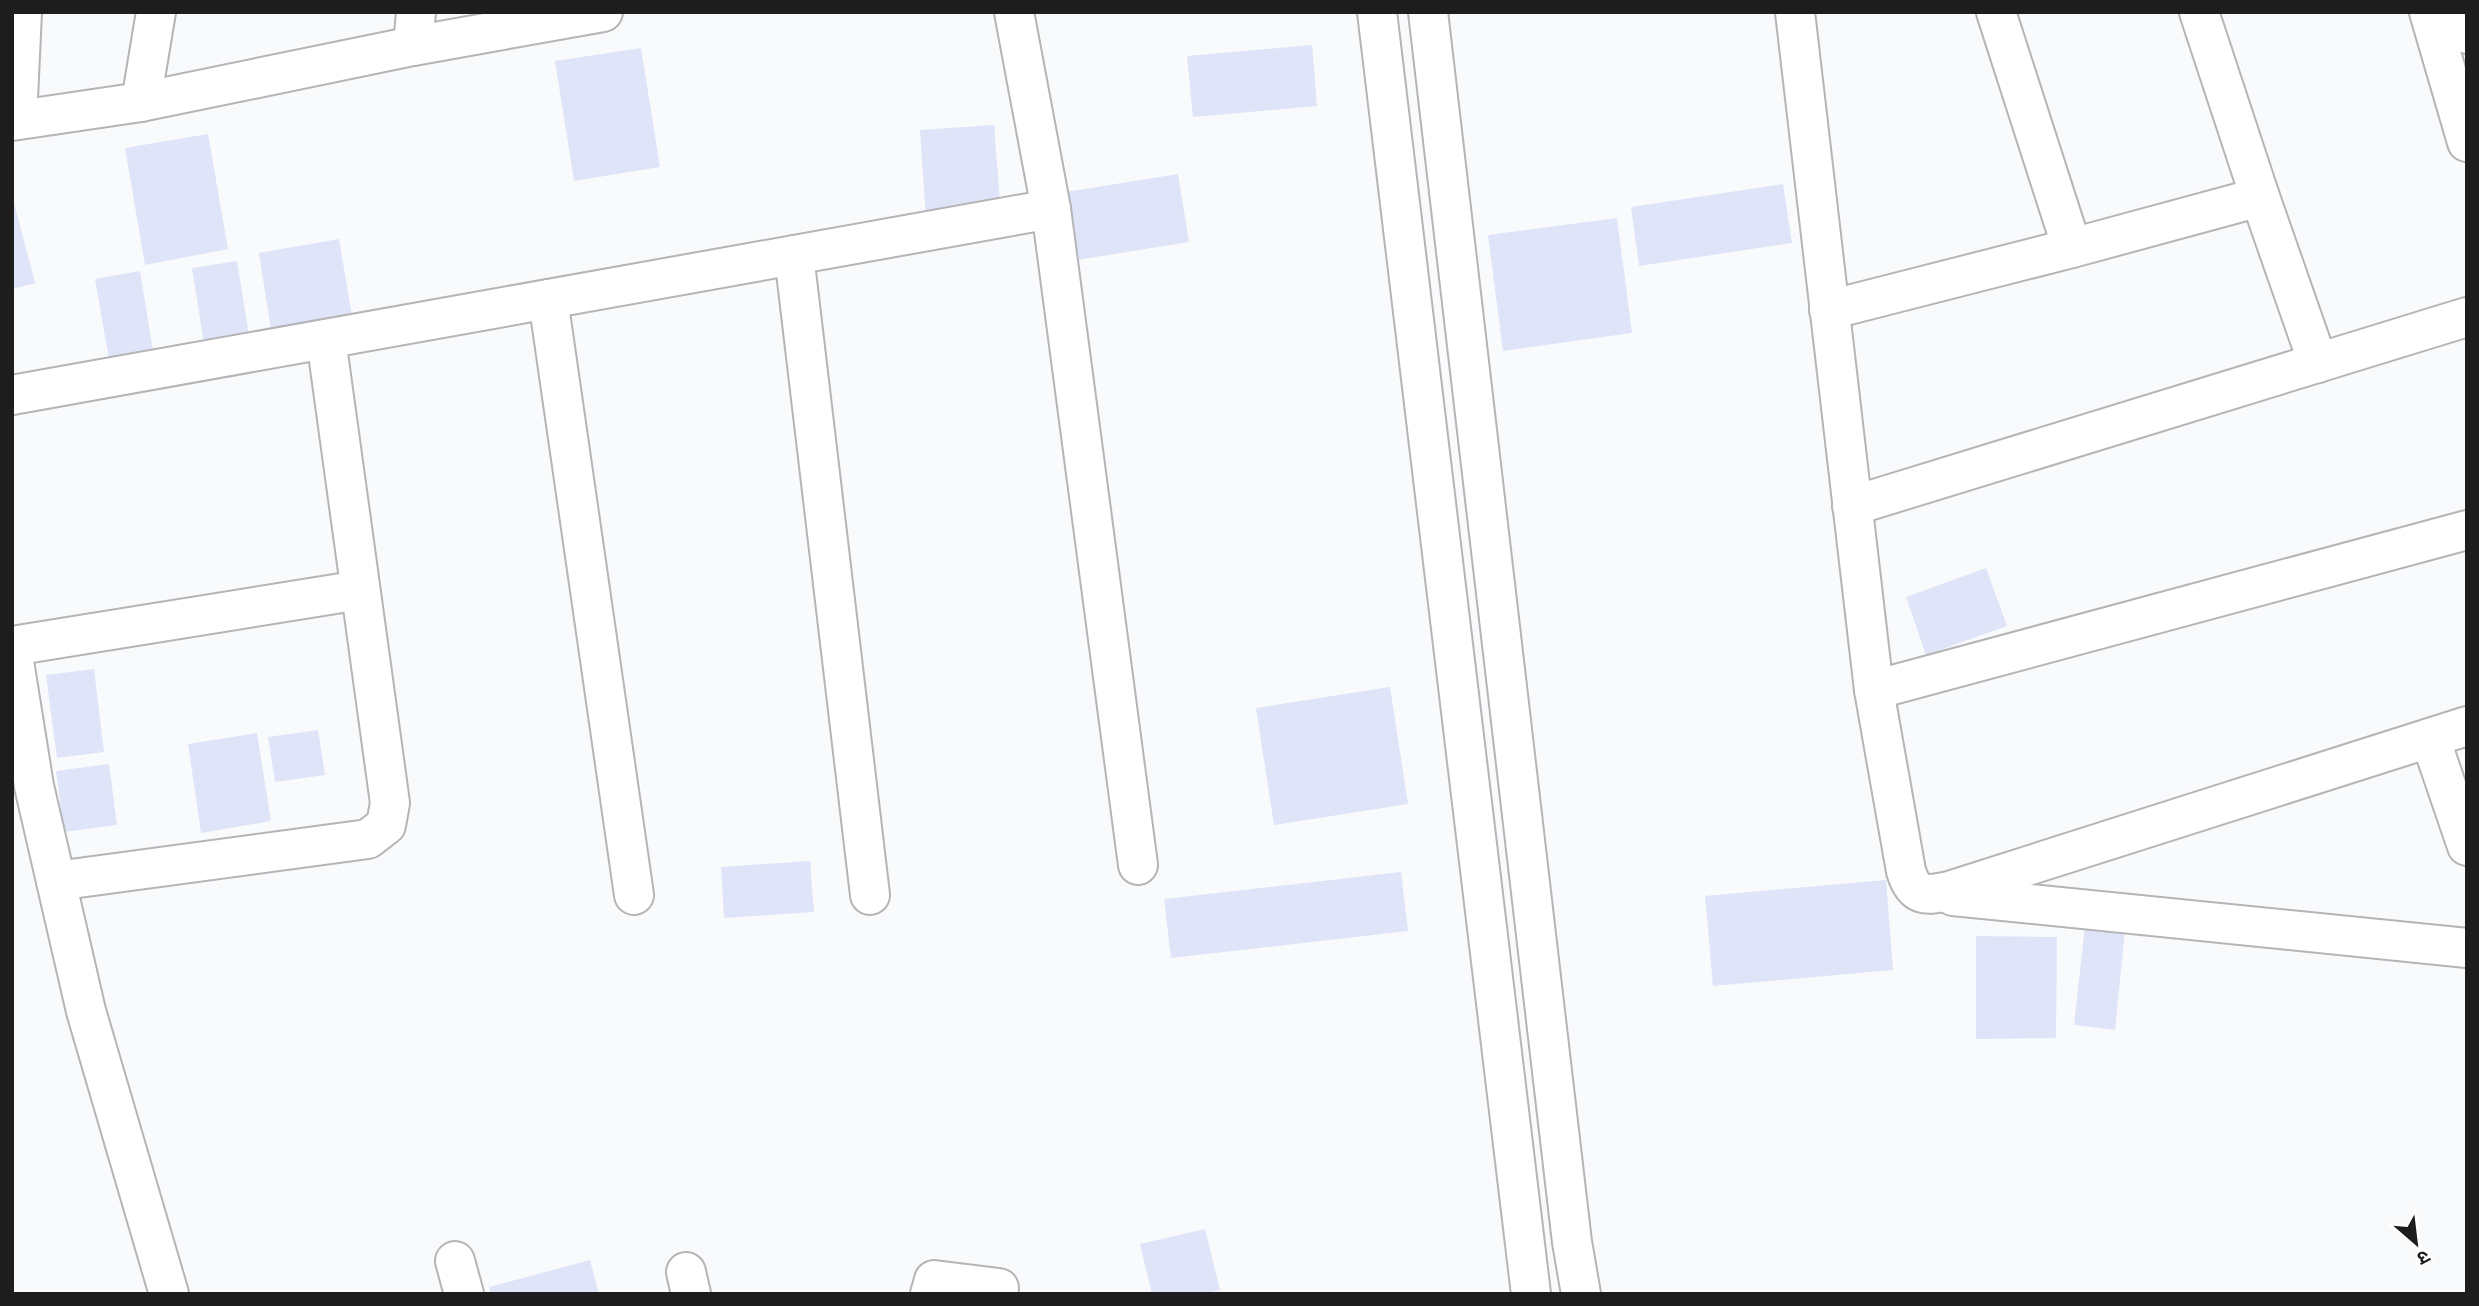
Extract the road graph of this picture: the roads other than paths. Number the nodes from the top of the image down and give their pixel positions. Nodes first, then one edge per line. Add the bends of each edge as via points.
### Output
1 (156, 12) edge
2 (603, 12) edge
3 (1014, 12) edge
4 (1377, 12) edge
5 (1428, 12) edge
6 (1795, 12) edge
7 (1996, 12) edge
8 (2199, 12) edge
9 (2429, 12) edge
10 (2461, 12) edge
11 (414, 29) edge
12 (18, 30) edge
13 (2467, 34) edge
14 (141, 102) junction
15 (14, 121) edge
16 (2467, 142) edge
17 (2260, 197) junction
18 (1051, 209) junction
19 (2072, 248) junction
20 (794, 256) junction
21 (548, 299) junction
22 (1829, 310) junction
23 (2467, 317) edge
24 (326, 339) junction
25 (2318, 363) junction
26 (12, 395) edge
27 (1852, 506) junction
28 (2467, 530) edge
29 (360, 590) junction
30 (12, 647) edge
31 (1874, 690) junction
32 (2467, 726) edge
33 (2430, 738) junction
34 (2467, 846) edge
35 (1138, 865) dead end
36 (56, 881) junction
37 (1933, 894) junction
38 (634, 895) dead end
39 (870, 895) dead end
40 (2467, 948) edge
41 (1530, 1286) edge
42 (1581, 1287) edge
43 (999, 1288) dead end
44 (169, 1294) edge
45 (930, 1294) edge

1 - 14 street
2 - 11 street
3 - 18 street
4 - 41 street
5 - 42 street via 1572,1242
6 - 22 street
7 - 19 street
8 - 17 street
9 - 16 street
10 - 13 street
11 - 14 street
12 - 15 street
14 - 15 street
17 - 19 street
17 - 25 street
18 - 20 street
18 - 35 street
19 - 22 street
20 - 21 street
20 - 39 street
21 - 24 street
21 - 38 street
22 - 27 street
23 - 25 street
24 - 26 street
24 - 29 street
25 - 27 street
27 - 31 street
28 - 31 street
29 - 30 street
29 - 36 street via 390,803 386,825 368,839
30 - 36 street via 34,786
31 - 37 street via 1906,871 1915,890
32 - 33 street
33 - 34 street
33 - 37 street
36 - 44 street via 86,1011
37 - 40 street
43 - 45 street via 934,1280

